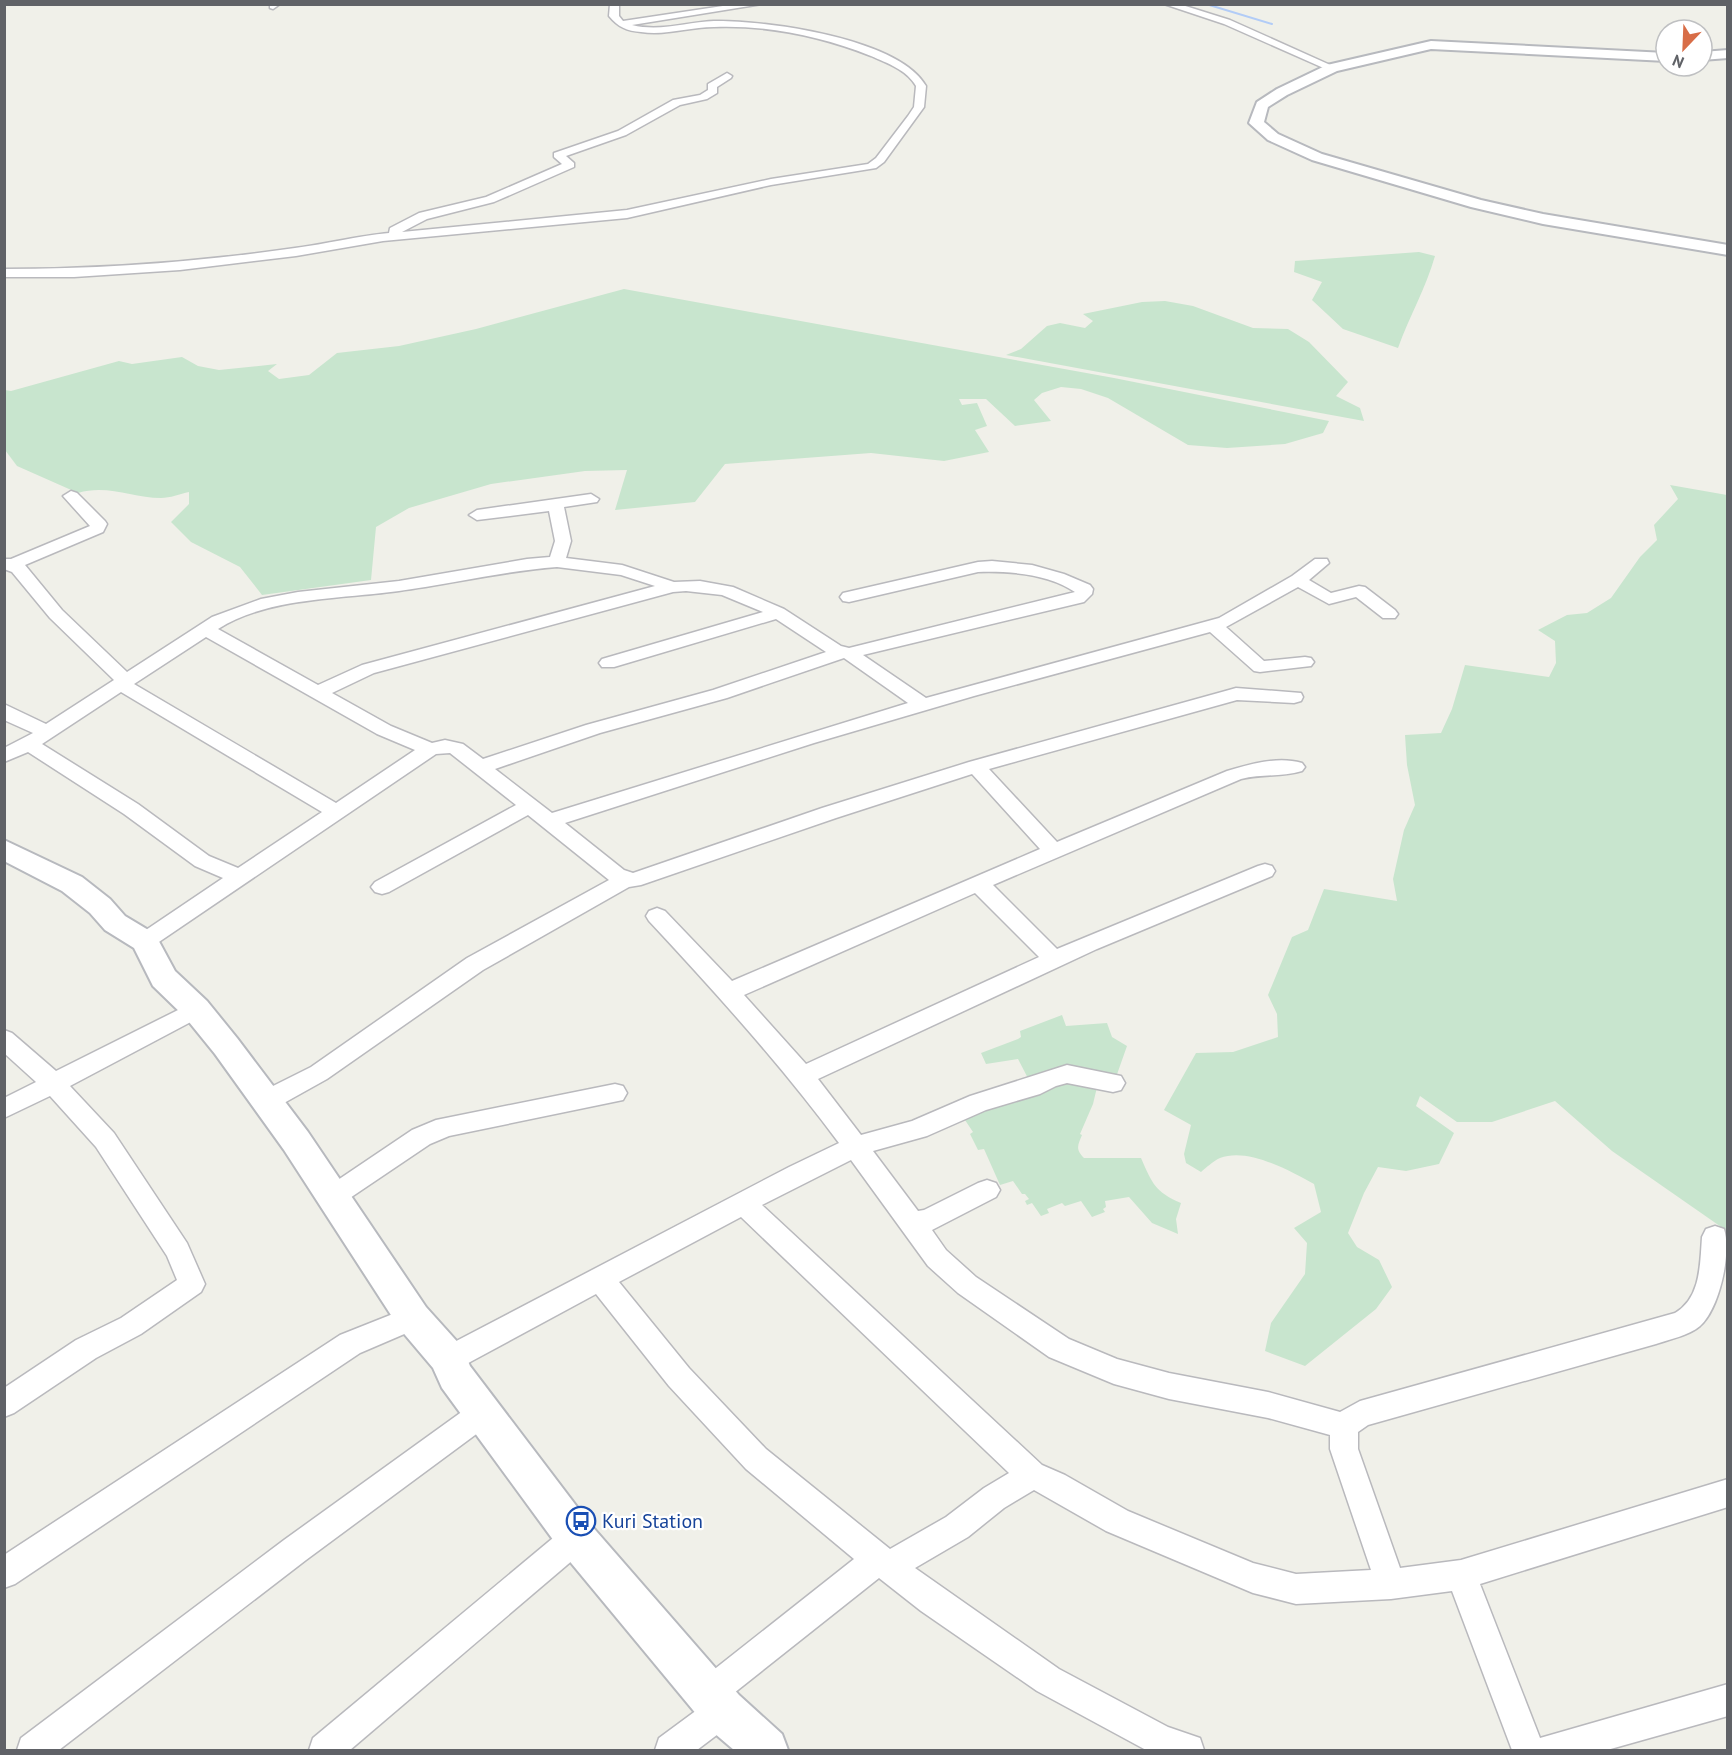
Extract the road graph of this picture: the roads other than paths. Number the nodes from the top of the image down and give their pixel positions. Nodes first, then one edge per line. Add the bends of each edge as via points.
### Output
1 (615, 4) edge
2 (758, 4) edge
3 (1168, 4) edge
4 (621, 24) junction
5 (1654, 56) edge
6 (1332, 68) junction
7 (727, 76) dead end
8 (383, 237) junction
9 (1728, 250) edge
10 (4, 273) edge
11 (71, 496) dead end
12 (591, 499) dead end
13 (556, 505) junction
14 (477, 515) dead end
15 (557, 562) junction
16 (7, 563) edge
17 (1321, 563) dead end
18 (1298, 580) junction
19 (672, 587) junction
20 (849, 597) dead end
21 (777, 613) junction
22 (1389, 614) dead end
23 (1213, 625) junction
24 (205, 629) junction
25 (845, 653) junction
26 (608, 663) dead end
27 (1305, 663) dead end
28 (123, 682) junction
29 (318, 692) junction
30 (1294, 697) dead end
31 (923, 705) junction
32 (4, 710) edge
33 (48, 732) junction
34 (29, 744) junction
35 (430, 749) junction
36 (4, 756) edge
37 (480, 766) junction
38 (976, 766) junction
39 (1295, 767) dead end
40 (531, 806) junction
41 (338, 813) junction
42 (550, 821) junction
43 (4, 849) edge
44 (1054, 852) junction
45 (1265, 871) dead end
46 (239, 876) junction
47 (625, 880) junction
48 (978, 883) junction
49 (382, 887) dead end
50 (657, 916) dead end
51 (145, 941) junction
52 (1054, 958) junction
53 (729, 992) junction
54 (196, 1009) junction
55 (4, 1039) edge
56 (802, 1076) junction
57 (53, 1083) junction
58 (1113, 1083) dead end
59 (615, 1093) dead end
60 (266, 1101) junction
61 (4, 1109) edge
62 (857, 1146) junction
63 (987, 1190) dead end
64 (332, 1197) junction
65 (743, 1203) junction
66 (912, 1222) junction
67 (1715, 1237) dead end
68 (600, 1279) junction
69 (412, 1318) junction
70 (449, 1359) junction
71 (4, 1404) edge
72 (484, 1412) junction
73 (1344, 1426) junction
74 (1032, 1475) junction
75 (1728, 1493) edge
76 (576, 1538) junction
77 (883, 1563) junction
78 (4, 1573) edge
79 (1461, 1575) junction
80 (1392, 1584) junction
81 (1728, 1700) edge
82 (715, 1703) junction
83 (33, 1750) edge
84 (325, 1750) edge
85 (671, 1750) edge
86 (766, 1750) edge
87 (1188, 1750) edge
88 (1528, 1750) edge
89 (1551, 1750) edge

1 - 4 street via 614,16
2 - 4 street
3 - 6 street via 1227,22
4 - 8 street via 644,31 740,25 834,38 910,71 921,86 919,107 880,160 860,169 771,182 627,214
5 - 6 main road via 1444,44
6 - 9 main road via 1262,105 1256,123 1273,137 1317,157 1465,201 1543,219
7 - 8 street via 703,97 676,102 621,133 558,155 570,165 547,177 490,200 423,216
8 - 10 street via 180,266
11 - 16 street via 99,524 97,529
12 - 13 street
13 - 14 street
13 - 15 street via 563,541
15 - 19 street via 622,570
15 - 24 street via 283,600 250,609
16 - 28 street
17 - 18 street
18 - 22 street via 1329,599 1364,592
18 - 23 street via 1241,614
19 - 21 street via 698,585 736,592
19 - 29 street via 368,669
20 - 25 street via 995,566 1041,572 1084,589 1078,598
21 - 25 street
21 - 26 street
23 - 27 street via 1260,667
23 - 31 street
24 - 28 street
24 - 29 street
25 - 31 street
25 - 37 street
28 - 33 street
28 - 41 street
29 - 35 street via 384,730
30 - 38 street via 1236,694
31 - 42 street
32 - 33 street
33 - 34 street
34 - 36 street
34 - 46 street via 131,809 202,861
35 - 37 street via 456,748
35 - 41 street
37 - 40 street
38 - 44 street
38 - 47 street
39 - 44 street via 1256,769 1234,775
40 - 42 street
40 - 49 street
41 - 46 street
42 - 47 street
43 - 51 main road via 72,885 115,923
44 - 48 street
45 - 52 street
46 - 51 street
47 - 60 street via 475,964 319,1073
48 - 52 street
48 - 53 street
50 - 53 street
51 - 54 main road via 164,978
52 - 56 street
53 - 56 street
54 - 57 street
54 - 60 main road
55 - 57 street
56 - 62 street
57 - 61 street
57 - 71 street via 105,1140 178,1251 192,1284
58 - 62 street via 1067,1074 1050,1078 918,1129
59 - 64 street via 445,1127 421,1137
60 - 64 main road
62 - 65 street
62 - 66 street
63 - 66 street via 927,1221
64 - 69 main road
65 - 68 street
65 - 74 street
66 - 73 street via 937,1258 967,1285 1059,1348 1114,1371
67 - 73 street via 1713,1274 1704,1299 1690,1318 1656,1332 1360,1414
68 - 70 street
68 - 77 street via 679,1377 756,1459
69 - 70 main road
69 - 78 street via 330,1356
70 - 72 main road via 455,1376
72 - 76 main road
72 - 83 street
73 - 80 street via 1344,1449
74 - 77 street via 957,1527
74 - 80 street via 1117,1521 1253,1578 1296,1589
75 - 79 street
76 - 82 main road
76 - 84 street
77 - 82 street
77 - 87 street via 1048,1680 1161,1741
79 - 80 street
79 - 88 street
81 - 89 street
82 - 85 street
82 - 86 main road

